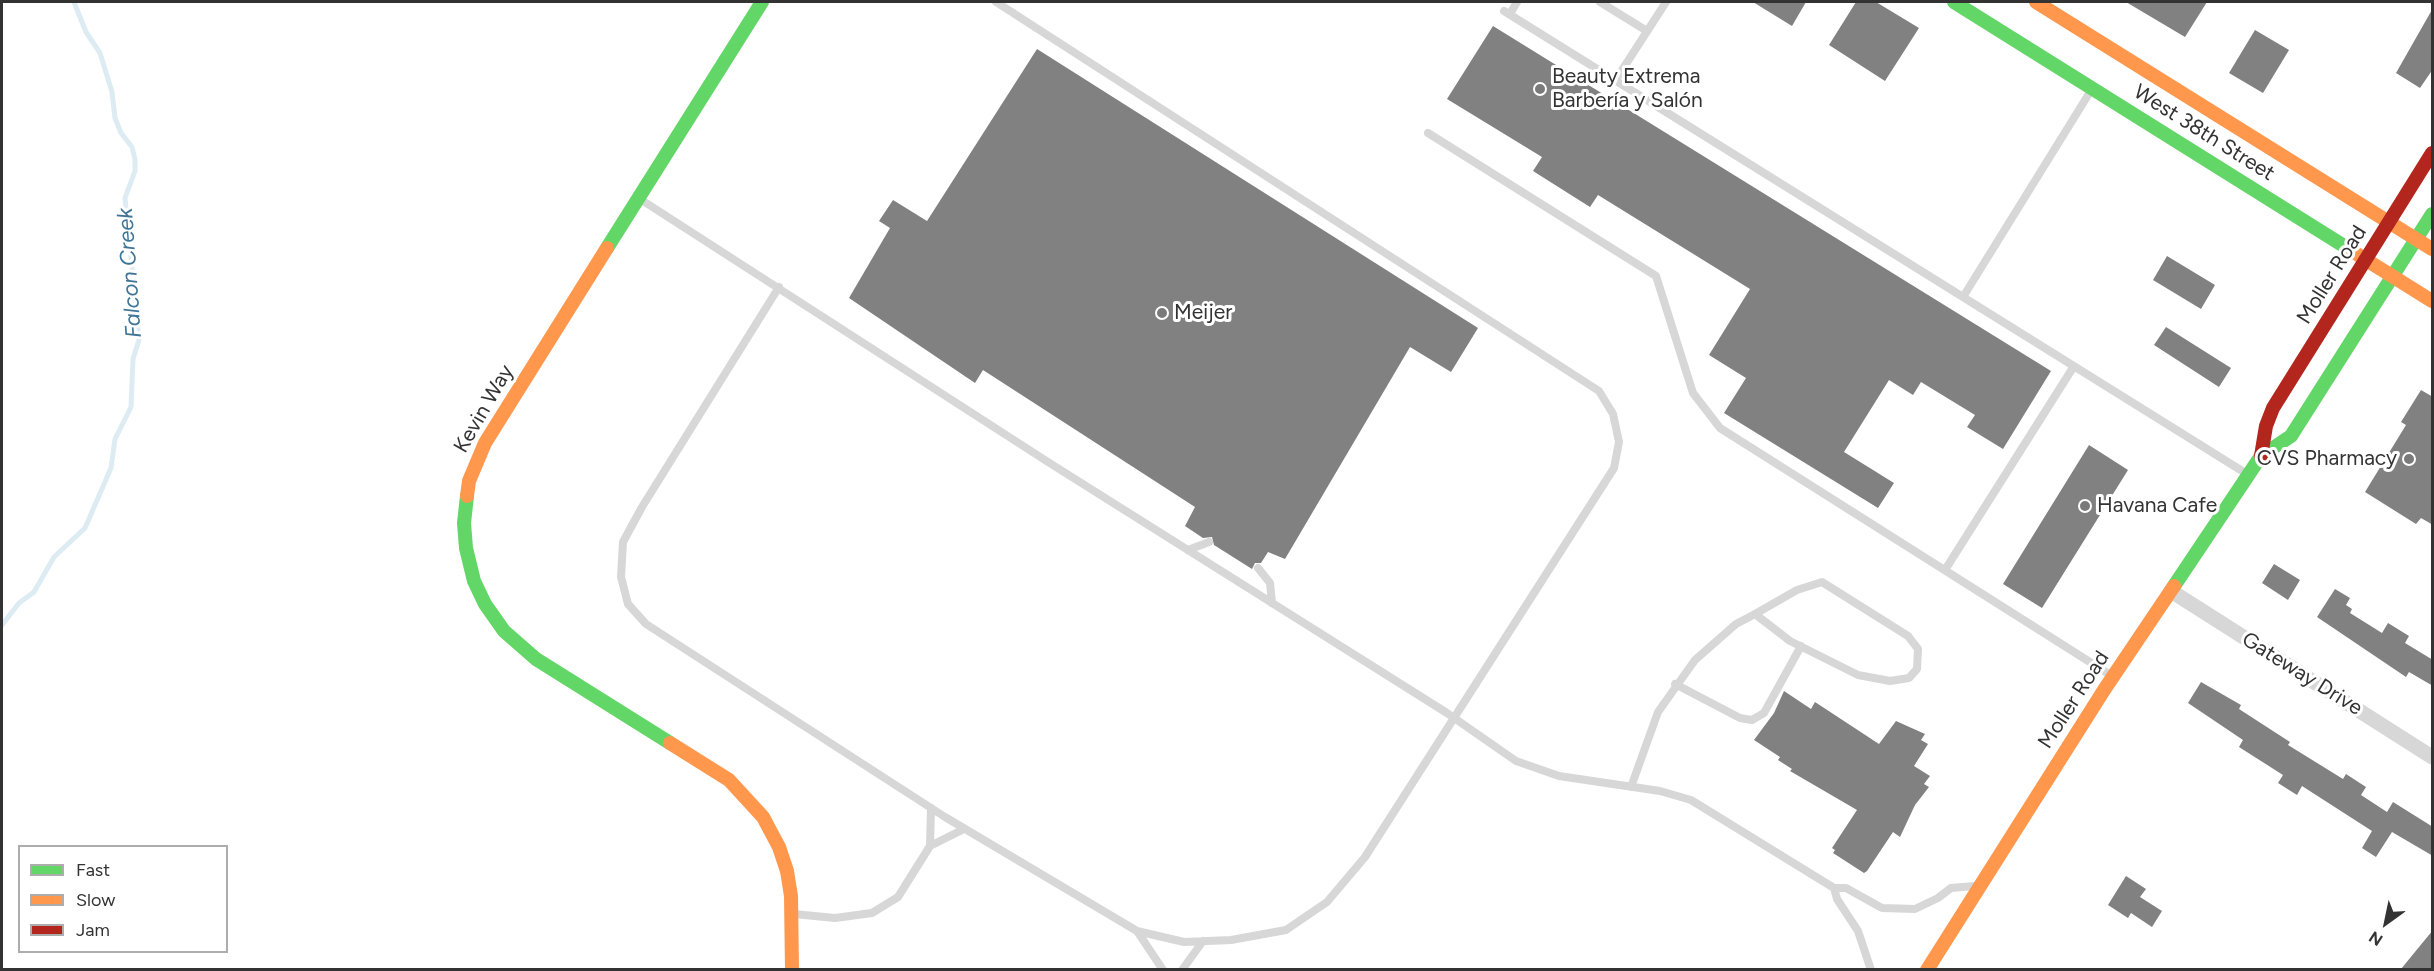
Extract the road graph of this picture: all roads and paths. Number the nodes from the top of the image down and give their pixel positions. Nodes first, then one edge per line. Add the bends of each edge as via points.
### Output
1 (762, 2) edge
2 (996, 2) edge
3 (1517, 2) edge
4 (1600, 2) edge
5 (1666, 2) edge
6 (1954, 2) edge
7 (2037, 2) edge
8 (1647, 31) junction
9 (1615, 81) junction
10 (2092, 88) junction
11 (1428, 133) dead end
12 (2433, 153) edge
13 (639, 198) junction
14 (2433, 214) edge
15 (2389, 222) junction
16 (2417, 240) junction
17 (2433, 249) edge
18 (2367, 260) junction
19 (2393, 276) junction
20 (778, 287) junction
21 (1963, 297) junction
22 (2433, 301) edge
23 (2074, 366) junction
24 (2261, 456) junction
25 (2248, 474) junction
26 (1209, 542) dead end
27 (1188, 550) junction
28 (1258, 568) dead end
29 (1945, 570) junction
30 (2171, 591) junction
31 (1272, 603) junction
32 (1755, 614) junction
33 (1801, 646) junction
34 (2113, 677) junction
35 (1675, 684) junction
36 (1455, 719) junction
37 (2433, 757) edge
38 (1631, 787) junction
39 (931, 808) junction
40 (964, 829) junction
41 (930, 846) junction
42 (1980, 885) junction
43 (1834, 888) junction
44 (790, 914) junction
45 (1137, 932) junction
46 (1203, 941) junction
47 (792, 969) edge
48 (1163, 969) edge
49 (1182, 969) edge
50 (1871, 969) edge
51 (1927, 969) edge

1 - 13 main road, Kevin Way
2 - 36 lane via 1599,391 1613,414 1619,442 1614,468
3 - 9 lane via 1507,12
4 - 8 lane
5 - 8 lane
6 - 10 main road, West 38th Street
7 - 15 main road, West 38th Street
8 - 9 lane
9 - 21 lane
10 - 18 main road, West 38th Street
10 - 21 lane
11 - 29 lane via 1656,276 1694,393 1720,428
12 - 15 main road, Moller Road
13 - 20 lane
13 - 44 main road, Kevin Way via 477,458 464,515 469,565 494,618 529,654 722,776 748,797 779,847 790,887
14 - 16 main road, Moller Road
15 - 16 main road, West 38th Street
15 - 18 main road, Moller Road
16 - 17 main road, West 38th Street
16 - 19 main road, Moller Road
18 - 19 main road, West 38th Street
18 - 24 main road, Moller Road via 2273,408
19 - 22 main road, West 38th Street
19 - 24 main road, Moller Road via 2292,436
20 - 27 lane
20 - 39 lane via 623,542 621,577 628,604 646,624
21 - 23 lane
23 - 25 lane
23 - 29 lane
24 - 25 main road, Moller Road
25 - 30 main road, Moller Road
26 - 27 lane
27 - 31 lane
28 - 31 lane via 1270,583
29 - 34 lane
30 - 34 main road, Moller Road
30 - 37 street, Gateway Drive
31 - 36 lane
32 - 33 lane
32 - 33 lane via 1797,590 1822,582 1908,636 1918,649 1917,669 1909,678 1890,681 1858,675
32 - 35 lane via 1736,624 1695,660
33 - 35 lane via 1764,713 1752,720 1740,718
34 - 42 main road, Moller Road
35 - 38 lane via 1653,722
36 - 38 lane via 1529,767 1559,776
36 - 46 lane via 1365,857 1327,902 1286,930
38 - 43 lane via 1677,795 1703,806
39 - 40 lane
39 - 41 lane
40 - 41 lane
40 - 45 lane
41 - 44 lane via 898,897 872,913 835,918
42 - 43 lane via 1951,888 1924,906 1904,910 1882,908 1846,888
42 - 51 main road, Moller Road
43 - 50 lane via 1863,942
44 - 47 main road, Kevin Way
45 - 46 lane via 1184,942
45 - 48 lane
46 - 49 lane

